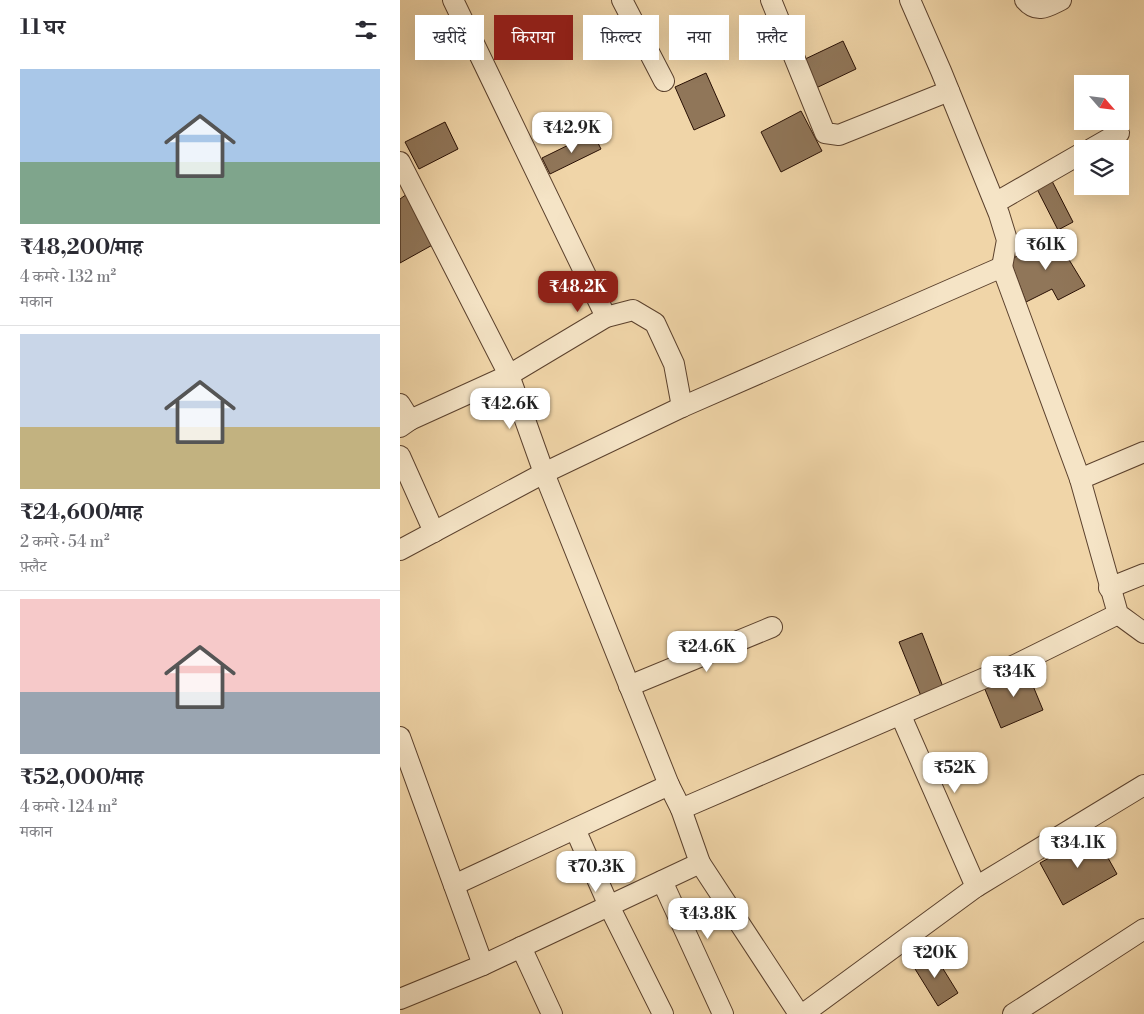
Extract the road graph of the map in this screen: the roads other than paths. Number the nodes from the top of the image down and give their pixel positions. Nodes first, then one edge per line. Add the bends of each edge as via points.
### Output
1 (453, 0) edge
2 (622, 0) edge
3 (771, 0) edge
4 (910, 0) edge
5 (1025, 0) edge
6 (1061, 0) edge
7 (664, 81) dead end
8 (949, 92) junction
9 (1119, 133) dead end
10 (1107, 140) edge
11 (1074, 158) edge
12 (400, 162) edge
13 (995, 203) junction
14 (1002, 267) junction
15 (606, 317) junction
16 (509, 375) junction
17 (682, 407) junction
18 (403, 417) edge
19 (1144, 452) edge
20 (400, 456) edge
21 (544, 473) junction
22 (1080, 479) junction
23 (434, 532) junction
24 (400, 550) edge
25 (1144, 574) edge
26 (1109, 588) junction
27 (1118, 614) junction
28 (772, 627) dead end
29 (1144, 633) edge
30 (629, 686) junction
31 (901, 716) junction
32 (400, 737) edge
33 (669, 785) junction
34 (1144, 785) edge
35 (681, 809) junction
36 (575, 829) junction
37 (700, 863) junction
38 (662, 881) junction
39 (454, 885) junction
40 (976, 887) junction
41 (609, 906) junction
42 (1144, 929) edge
43 (521, 948) junction
44 (483, 965) junction
45 (400, 999) edge
46 (552, 1014) edge
47 (663, 1014) edge
48 (723, 1014) edge
49 (801, 1014) edge
50 (1013, 1014) edge

1 - 15 street
2 - 7 street
3 - 8 street via 824,133 839,136
4 - 8 street
5 - 6 street via 1034,8 1042,9
8 - 13 street
9 - 10 street
11 - 13 street
12 - 16 street
13 - 14 street via 1007,240
14 - 17 street
14 - 22 street
15 - 16 street
15 - 17 street via 633,310 655,323 674,364
16 - 18 street
16 - 21 street
17 - 21 street
19 - 22 street
20 - 23 street
21 - 23 street
21 - 30 street
22 - 26 street
23 - 24 street
25 - 26 street
26 - 27 street
27 - 29 street
27 - 31 street
28 - 30 street
30 - 33 street
31 - 35 street
31 - 40 street
32 - 39 street
33 - 35 street
33 - 36 street
34 - 40 street
35 - 37 street
36 - 39 street
36 - 41 street
37 - 38 street
37 - 49 street
38 - 41 street
38 - 48 street
39 - 44 street
40 - 49 street
41 - 43 street
41 - 47 street
42 - 50 street
43 - 44 street
43 - 46 street
44 - 45 street

